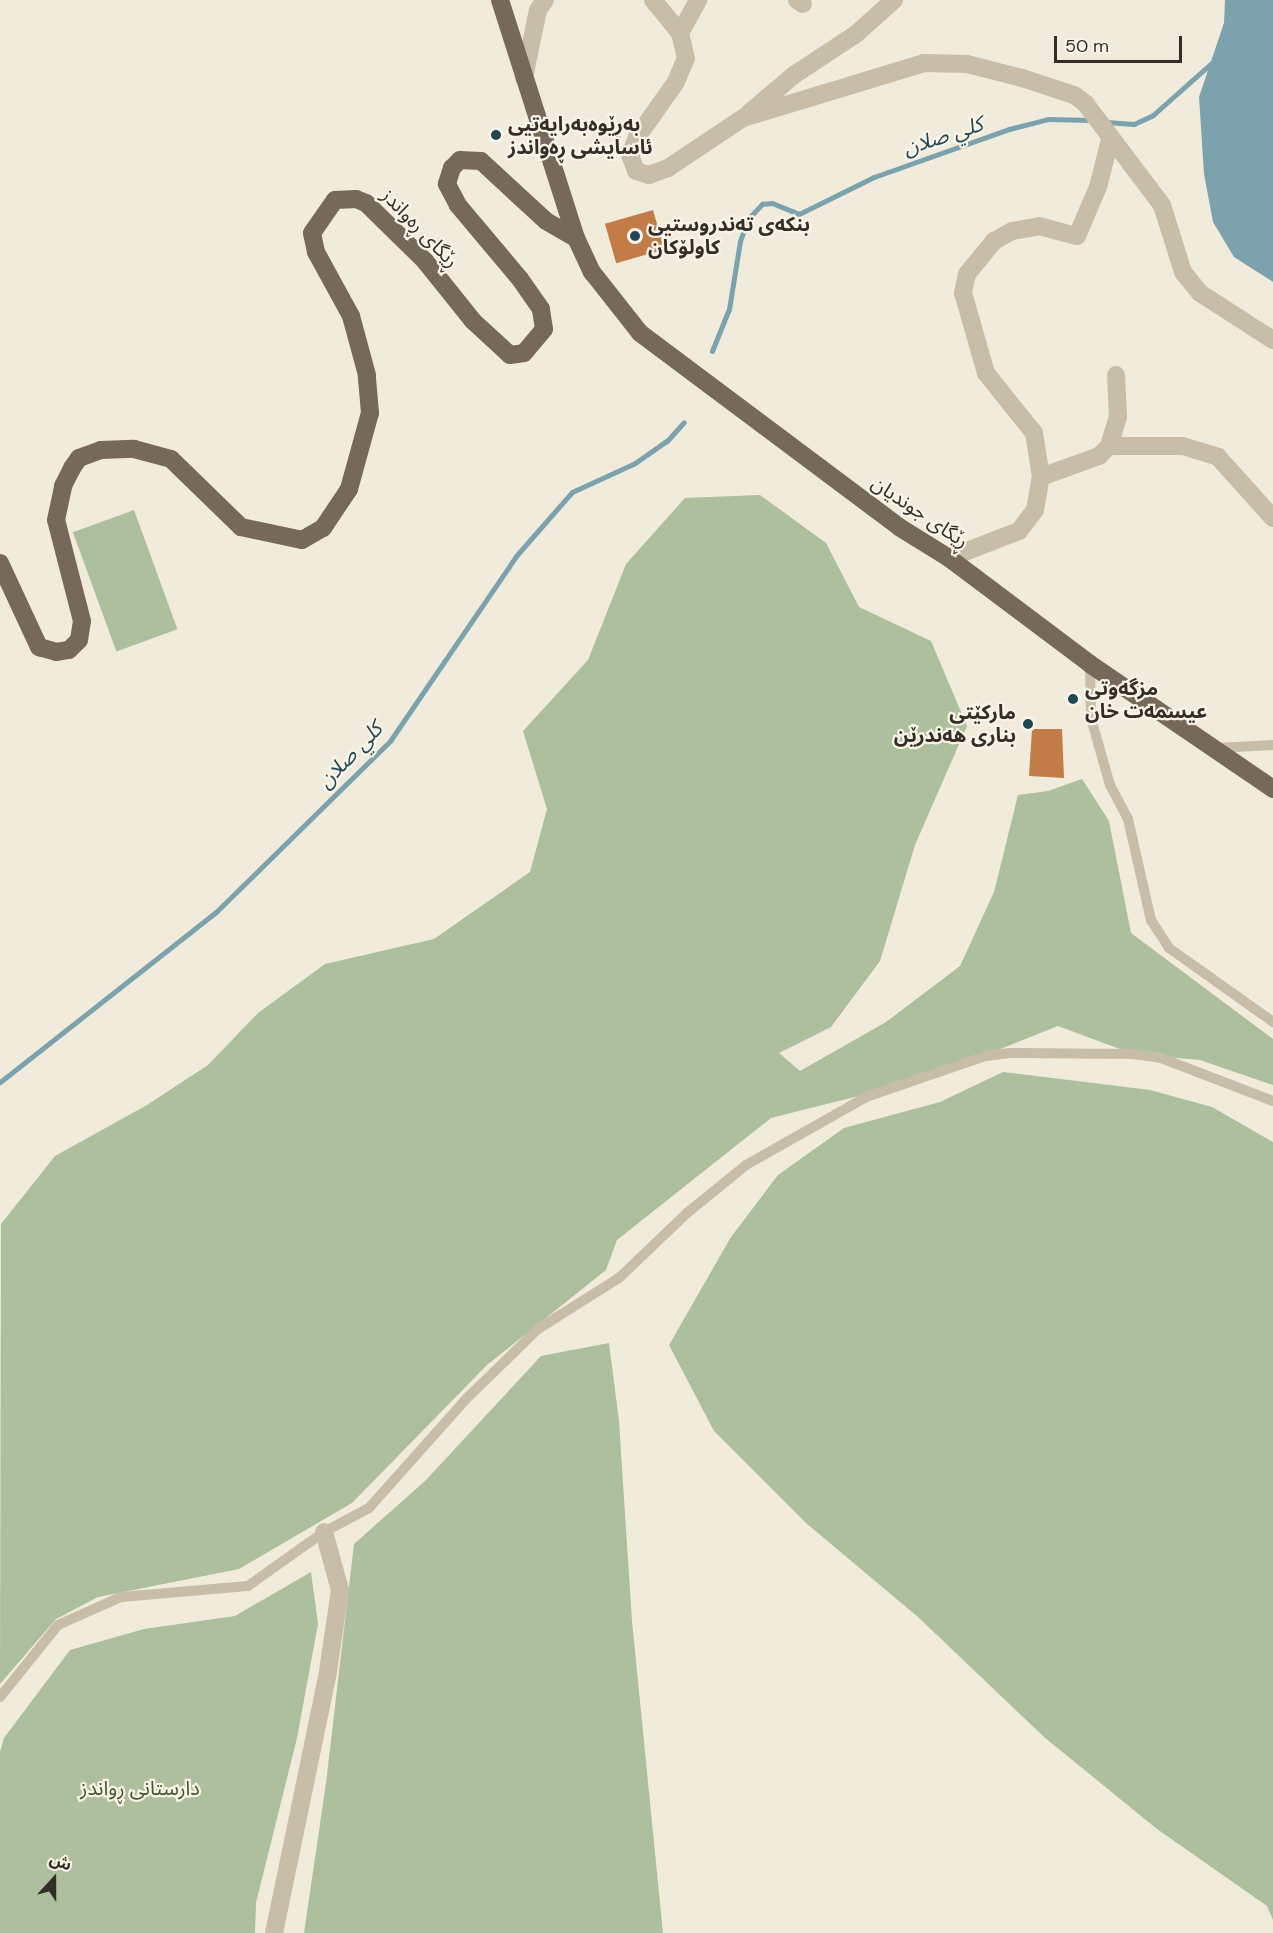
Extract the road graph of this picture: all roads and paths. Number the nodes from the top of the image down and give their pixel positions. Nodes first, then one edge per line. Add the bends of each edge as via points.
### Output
1 (500, 0) edge
2 (545, 0) edge
3 (653, 0) edge
4 (698, 0) edge
5 (894, 0) edge
6 (680, 33) junction
7 (524, 78) junction
8 (743, 118) junction
9 (1107, 136) junction
10 (576, 238) junction
11 (1273, 340) edge
12 (1116, 375) dead end
13 (1109, 446) junction
14 (1041, 477) junction
15 (1273, 518) edge
16 (949, 558) junction
17 (0, 563) edge
18 (1090, 664) junction
19 (1273, 745) edge
20 (1214, 749) junction
21 (1273, 789) edge
22 (1273, 1022) edge
23 (1273, 1101) edge
24 (324, 1532) junction
25 (0, 1697) edge
26 (274, 1933) edge

1 - 7 main road, ڕێگای جوندیان
2 - 7 street via 538,10
3 - 6 street
4 - 6 street
5 - 8 street via 856,34 794,75
6 - 8 street via 686,58 676,82 637,137 630,155 636,171 649,175 668,168
7 - 10 main road, ڕێگای جوندیان
8 - 9 street via 924,63 978,67 1060,90 1085,103
9 - 11 street via 1162,205 1183,272 1200,293
9 - 14 street via 1098,187 1077,236 1039,226 1012,231 994,241 977,260 967,274 963,293 986,373 1034,433
10 - 16 main road, ڕێگای جوندیان via 608,296 661,351 899,527
10 - 17 main road, ڕێگای ڕەواندز via 546,221 481,161 460,160 453,168 447,184 458,205 541,309 544,329 524,352 510,355 473,321 425,261 366,203 356,199 335,200 312,233 316,252 351,316 367,375 370,412 349,489 323,528 302,540 241,528 171,459 134,449 101,450 79,458 72,468 63,486 56,520 82,621 79,640 69,650 56,652 39,647
12 - 13 street via 1118,417
13 - 14 street via 1099,456
13 - 15 street via 1183,446 1218,457
14 - 16 street via 1035,510 1019,531
16 - 18 main road, ڕێگای جوندیان
18 - 20 main road, ڕێگای جوندیان
18 - 22 lane via 1091,718 1110,785 1128,819 1151,920 1169,948
19 - 20 lane
20 - 21 main road, ڕێگای جوندیان
23 - 24 lane via 1161,1058 1133,1054 986,1056 866,1096 746,1165 687,1213 619,1278 537,1329 466,1399 369,1508
24 - 25 lane via 248,1586 121,1597 58,1625
24 - 26 street via 340,1590 327,1678

